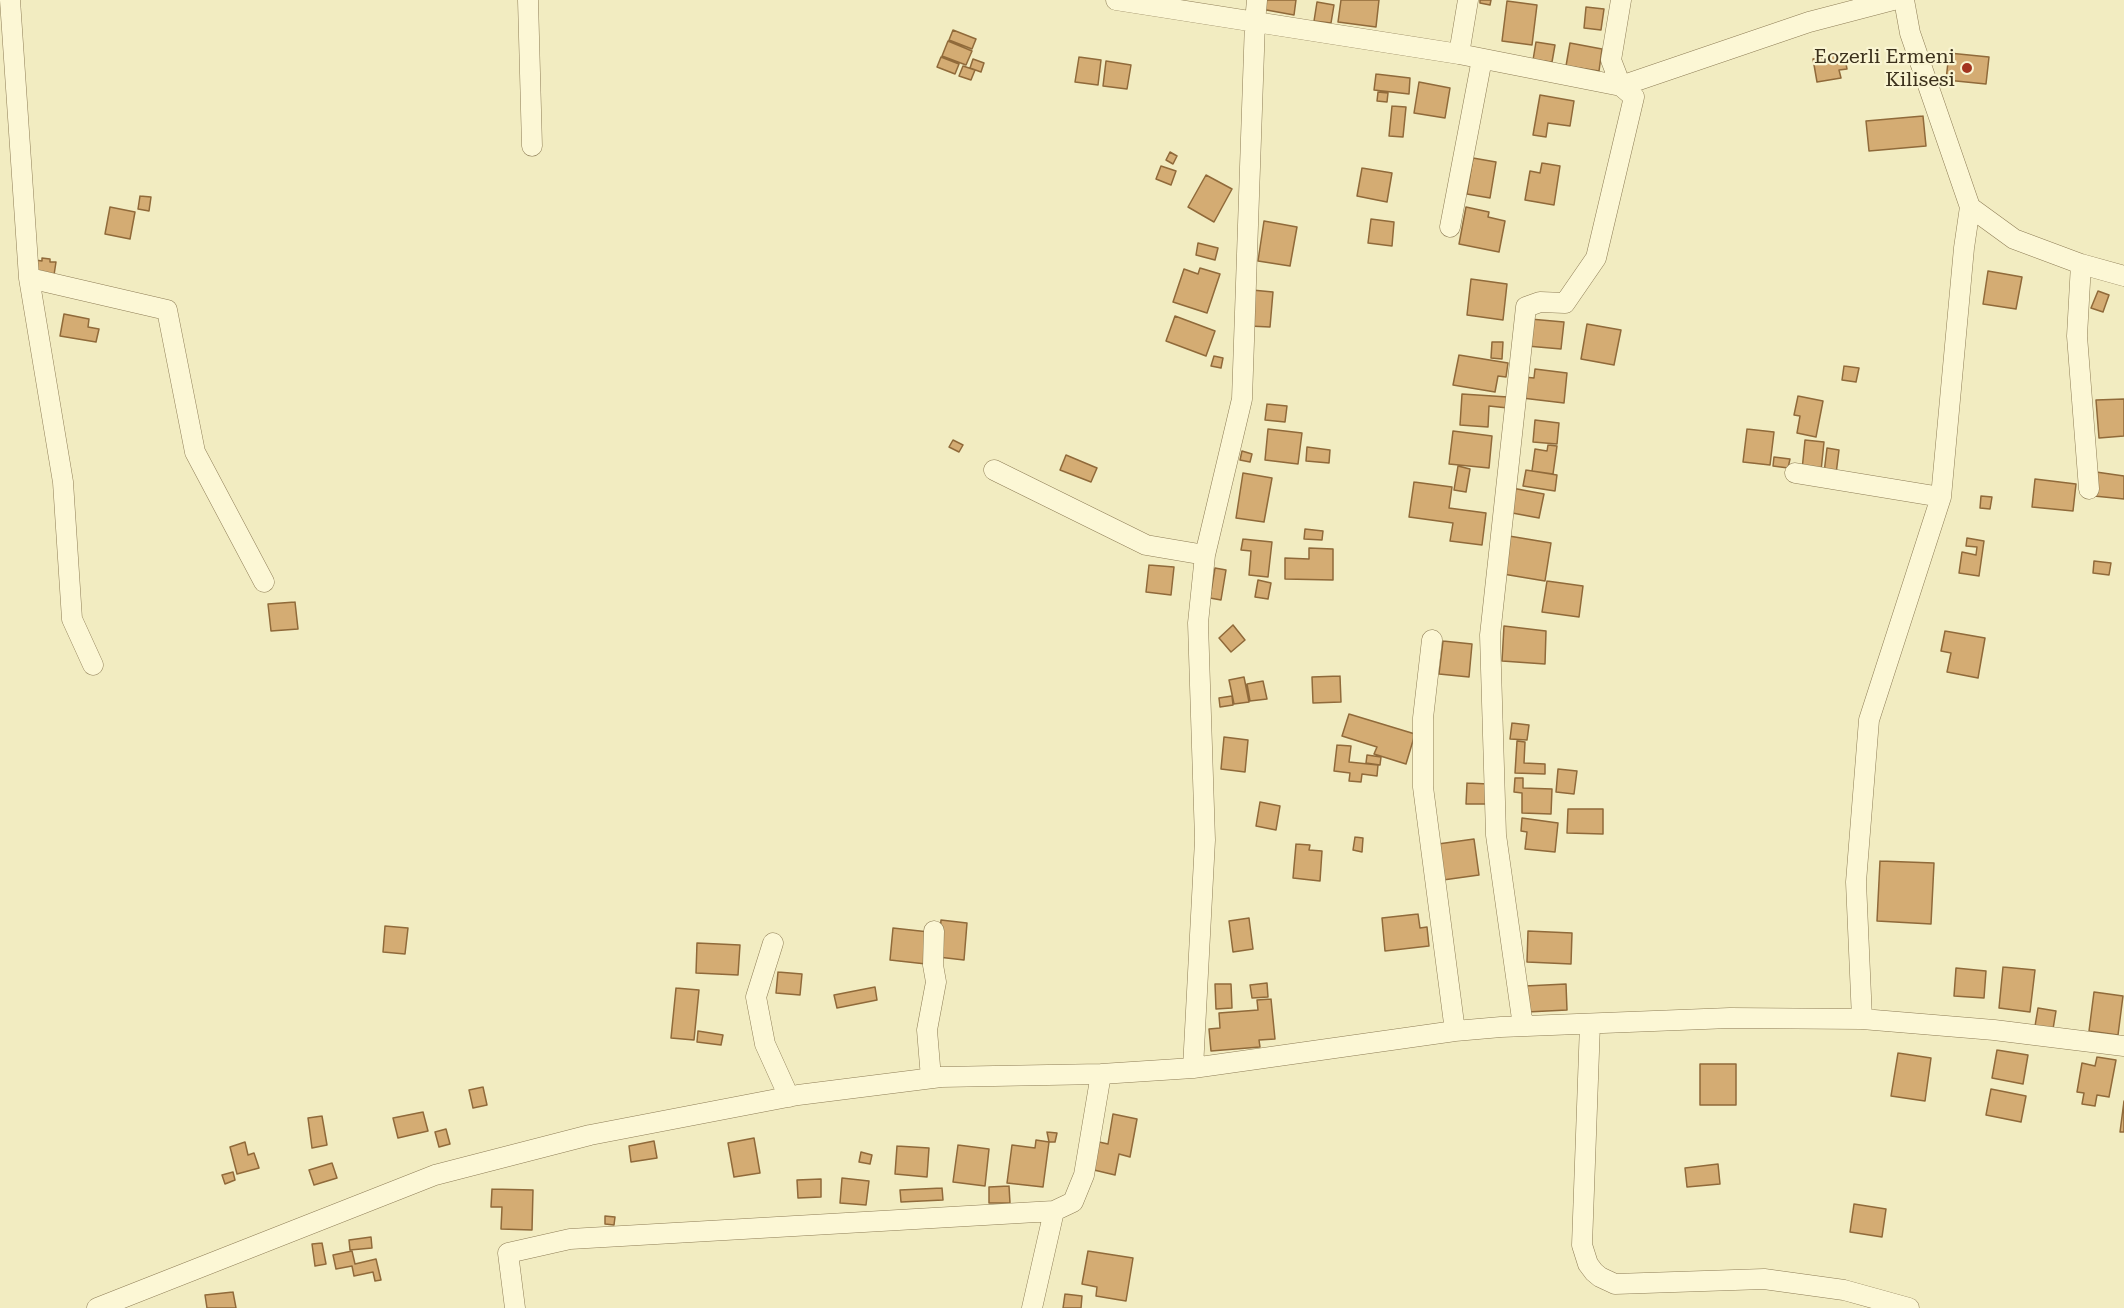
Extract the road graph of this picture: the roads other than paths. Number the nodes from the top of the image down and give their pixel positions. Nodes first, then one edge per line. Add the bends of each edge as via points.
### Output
1 (10, 0) edge
2 (528, 0) edge
3 (1116, 0) edge
4 (1257, 0) edge
5 (1468, 0) edge
6 (1621, 0) edge
7 (1893, 0) edge
8 (1904, 0) edge
9 (1255, 22) junction
10 (1459, 54) junction
11 (1482, 59) junction
12 (1621, 86) junction
13 (532, 146) dead end
14 (1970, 207) junction
15 (1450, 227) dead end
16 (2081, 264) junction
17 (2124, 276) edge
18 (29, 278) junction
19 (994, 470) dead end
20 (1795, 473) dead end
21 (2089, 489) dead end
22 (1941, 496) junction
23 (1205, 555) junction
24 (264, 582) dead end
25 (1432, 640) dead end
26 (93, 665) dead end
27 (934, 931) dead end
28 (773, 943) dead end
29 (1862, 1019) junction
30 (1590, 1023) junction
31 (1523, 1026) junction
32 (1455, 1031) junction
33 (2124, 1047) edge
34 (1193, 1068) junction
35 (1101, 1074) junction
36 (931, 1078) junction
37 (789, 1097) junction
38 (1054, 1211) junction
39 (97, 1308) edge
40 (515, 1308) edge
41 (1032, 1308) edge
42 (1909, 1308) edge

1 - 18 street
2 - 13 street
3 - 9 street
4 - 9 street
5 - 10 street
6 - 12 street via 1611,60
7 - 12 street via 1809,22
8 - 14 street via 1910,33
9 - 10 street
9 - 23 street via 1242,399
10 - 11 street
11 - 12 street
11 - 15 street
12 - 31 street via 1634,97 1596,258 1565,303 1526,307 1490,635 1496,835
14 - 16 street via 2014,239
14 - 22 street
16 - 17 street
16 - 21 street via 2077,336
18 - 24 street via 167,310 195,452
18 - 26 street via 63,483 72,619
19 - 23 street via 1146,545
20 - 22 street
22 - 29 street via 1869,720 1856,882
23 - 34 street via 1198,623 1205,840
25 - 32 street via 1423,718 1423,787
27 - 36 street via 936,982 927,1030
28 - 37 street via 756,997 765,1044
29 - 30 street
29 - 33 street via 1994,1030
30 - 31 street
30 - 42 street via 1582,1245 1594,1272 1615,1284 1764,1279 1844,1290
31 - 32 street
32 - 34 street
34 - 35 street
35 - 36 street
35 - 38 street via 1084,1175 1073,1202
36 - 37 street
37 - 39 street via 590,1135 435,1175
38 - 40 street via 570,1239 508,1253
38 - 41 street

